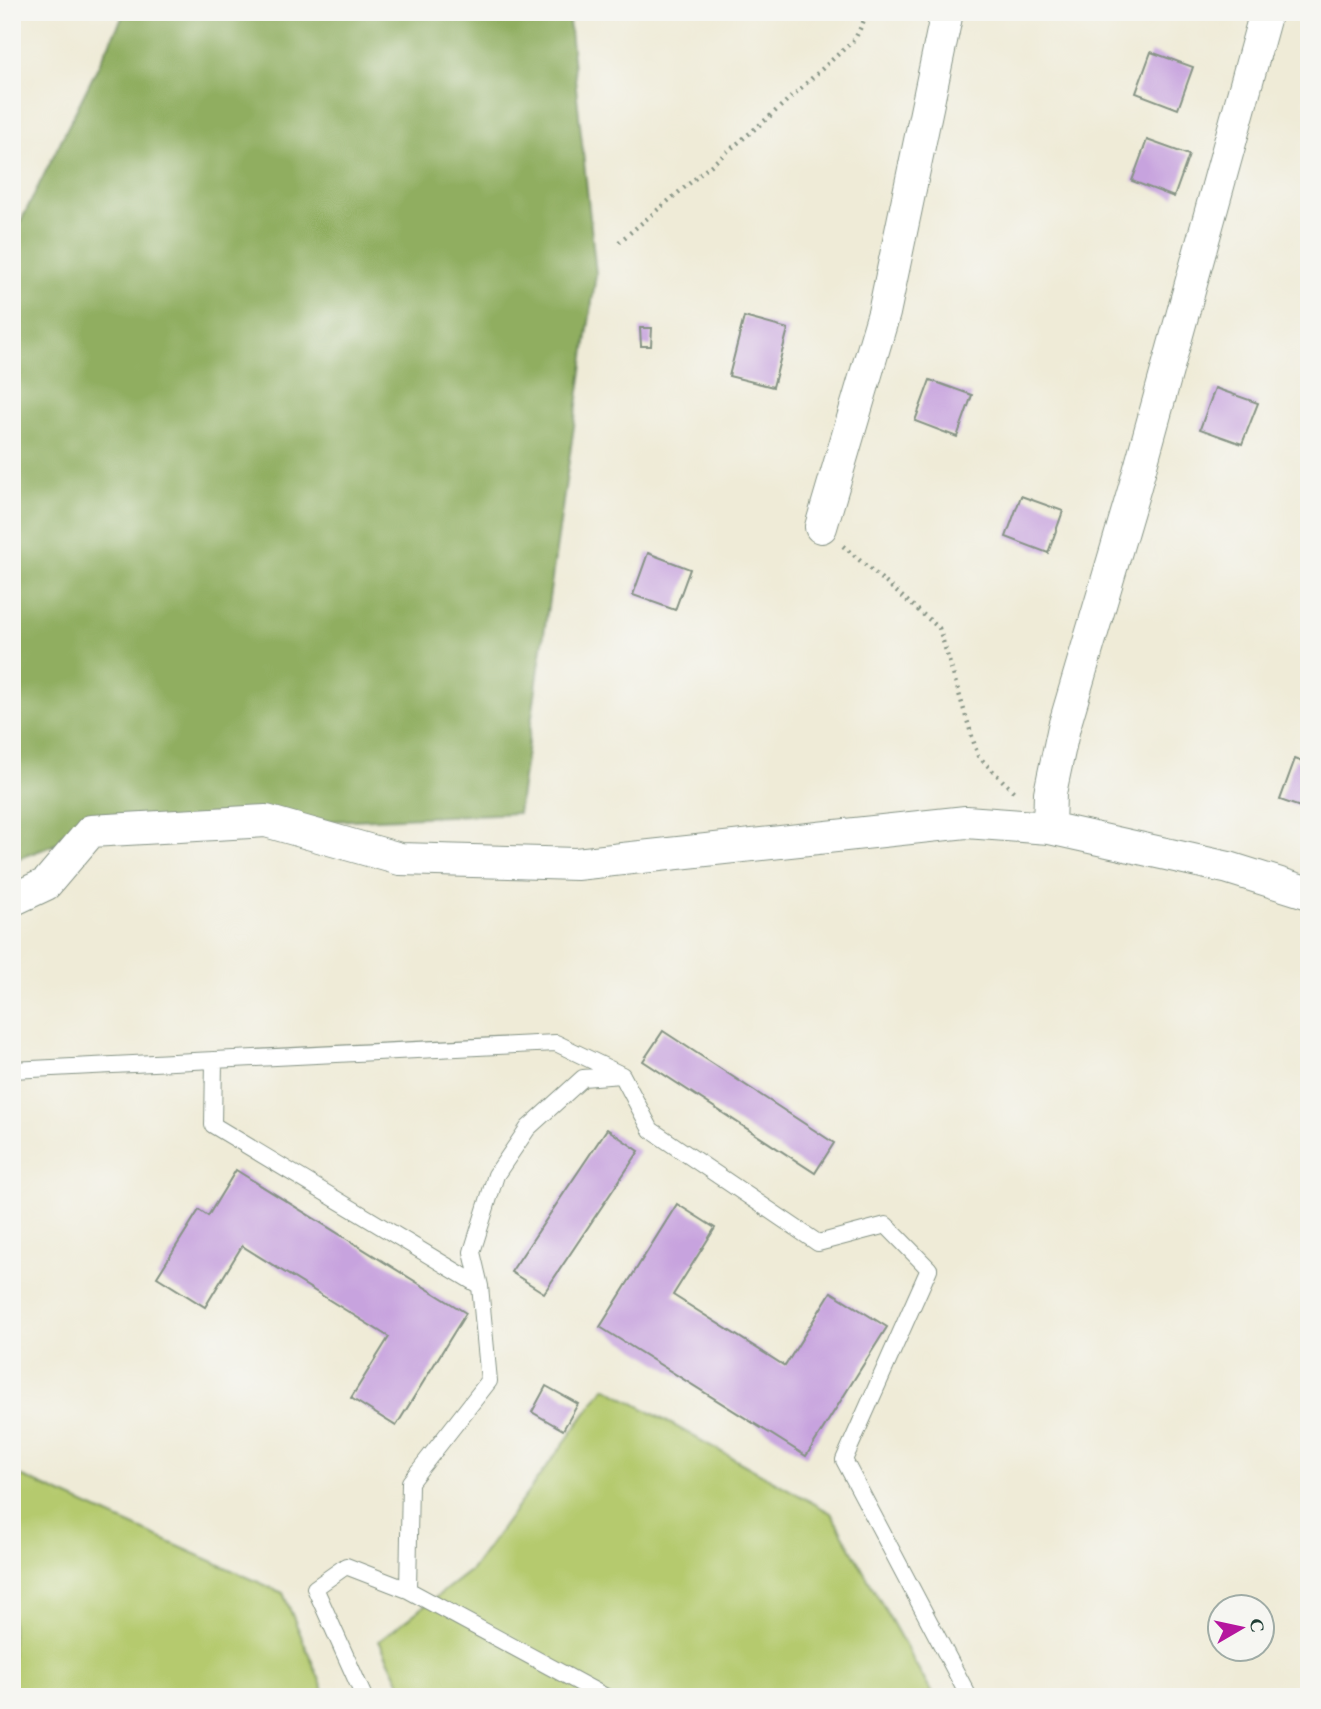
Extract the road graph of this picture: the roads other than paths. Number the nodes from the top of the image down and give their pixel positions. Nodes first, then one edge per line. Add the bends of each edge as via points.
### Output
1 (947, 12) edge
2 (1266, 12) edge
3 (821, 527) road end
4 (1049, 828) junction
5 (1309, 892) edge
6 (12, 900) edge
7 (214, 1060) junction
8 (12, 1070) edge
9 (622, 1075) junction
10 (480, 1286) junction
11 (408, 1590) junction
12 (364, 1697) edge
13 (606, 1697) edge
14 (970, 1697) edge

1 - 3 street via 884,313
2 - 4 street via 1064,727 1050,793
4 - 5 street via 1229,868
4 - 6 street via 966,822 576,864 400,859 267,821 91,831 46,884
7 - 8 lane
7 - 9 lane via 556,1043
7 - 10 lane via 213,1125
9 - 10 lane via 583,1078 528,1128 496,1175 472,1252
9 - 14 lane via 651,1130 818,1243 886,1225 929,1269 844,1460
10 - 11 lane via 489,1381 410,1482
11 - 12 lane via 346,1566 316,1588
11 - 13 lane

